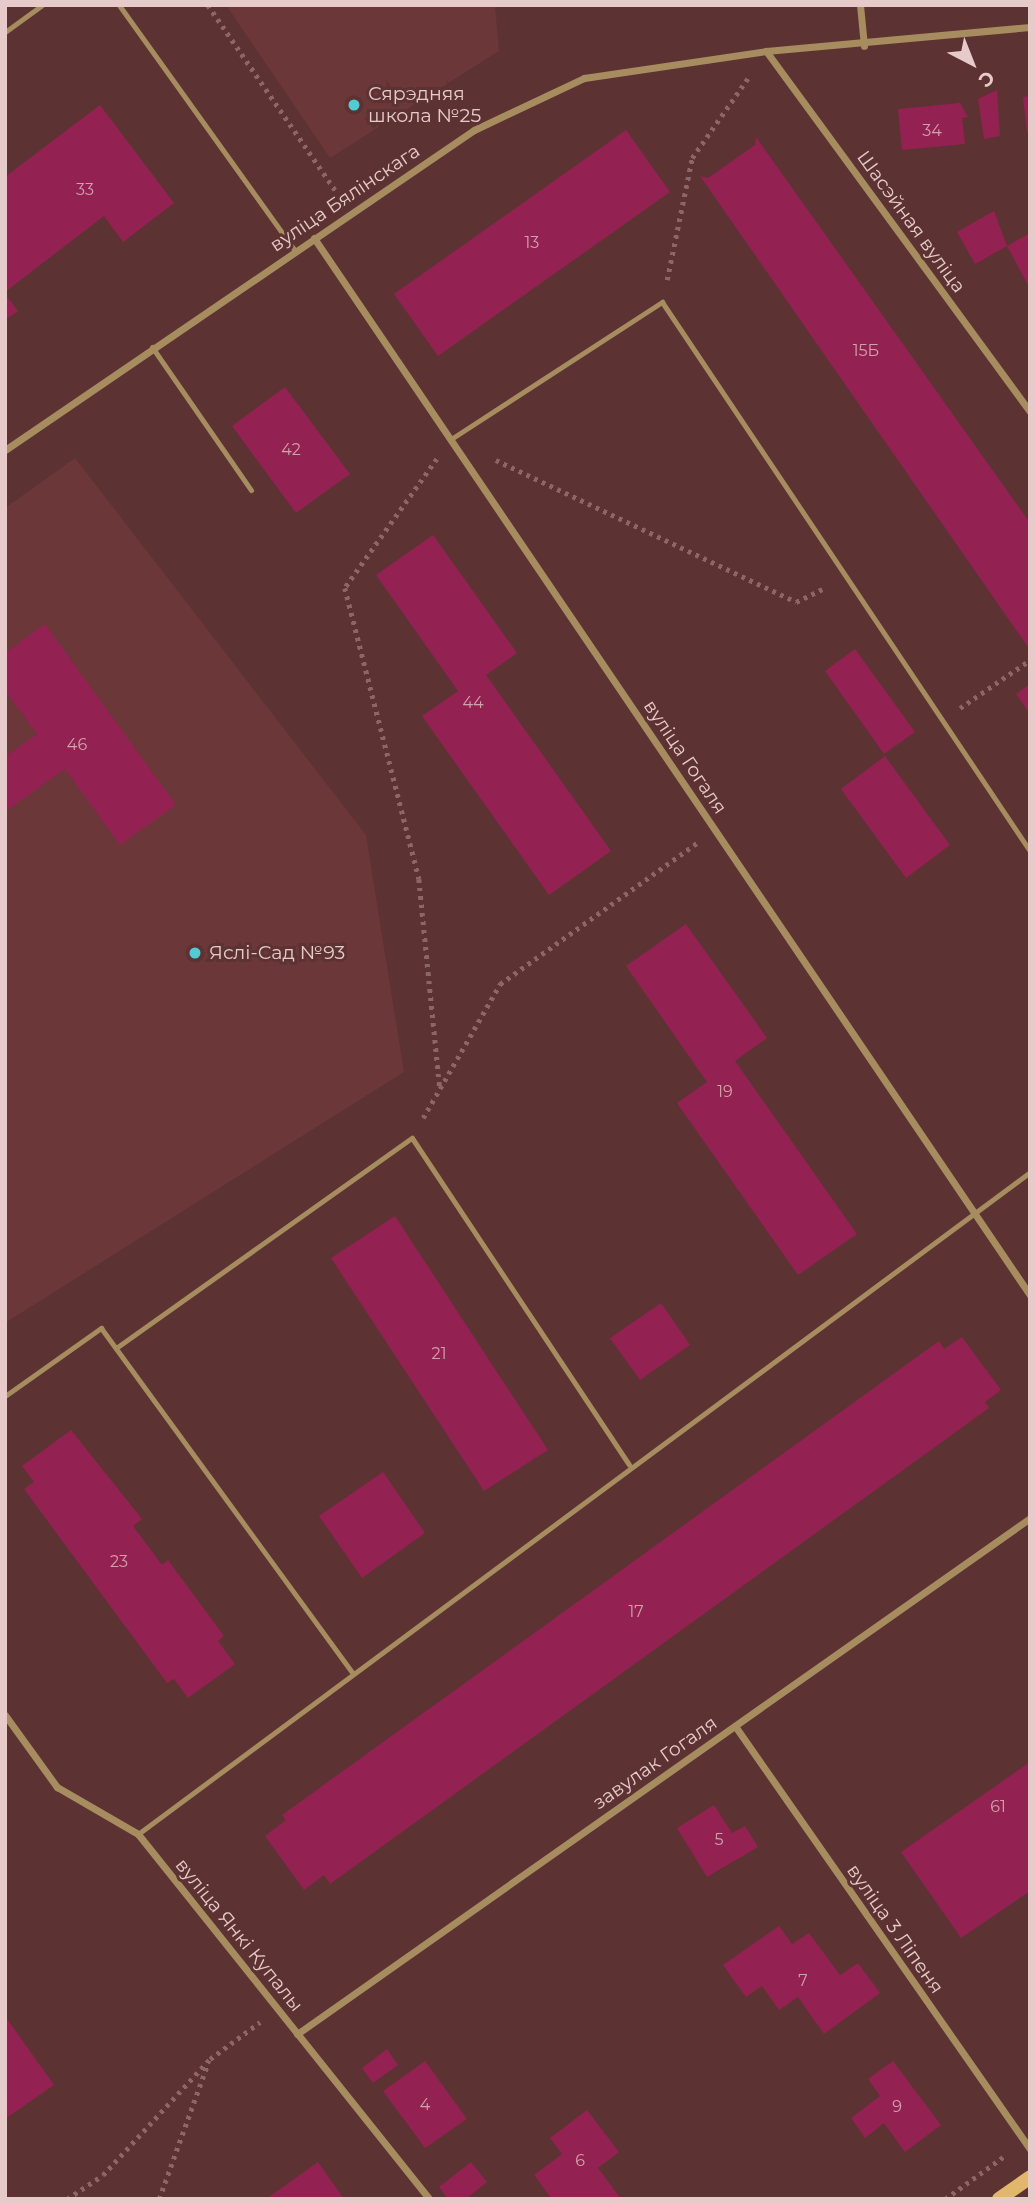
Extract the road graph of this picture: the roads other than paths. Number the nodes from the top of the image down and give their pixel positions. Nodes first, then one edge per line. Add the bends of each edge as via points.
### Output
1 (42, 5) edge
2 (119, 5) edge
3 (860, 5) edge
4 (1030, 27) edge
5 (5, 32) edge
6 (864, 46) junction
7 (766, 51) junction
8 (314, 238) junction
9 (295, 251) junction
10 (152, 347) junction
11 (1030, 412) edge
12 (451, 439) junction
13 (5, 450) edge
14 (251, 491) dead end
15 (1030, 851) edge
16 (1030, 1172) edge
17 (973, 1213) junction
18 (1030, 1295) edge
19 (116, 1348) junction
20 (5, 1396) edge
21 (629, 1465) junction
22 (1030, 1518) edge
23 (352, 1672) junction
24 (5, 1715) edge
25 (735, 1726) junction
26 (138, 1834) junction
27 (297, 2034) junction
28 (1027, 2146) edge
29 (1030, 2177) edge
30 (429, 2199) edge
31 (999, 2199) edge

1 - 5 lane
2 - 9 lane
3 - 6 street
4 - 6 street, вуліца Бялінскага
6 - 7 street, вуліца Бялінскага
7 - 8 street, вуліца Бялінскага via 584,78 474,130
7 - 11 street, Шасэйная вуліца
8 - 9 street, вуліца Бялінскага
8 - 12 street, вуліца Гогаля
9 - 10 street, вуліца Бялінскага
10 - 13 street, вуліца Бялінскага
10 - 14 lane
12 - 15 lane via 662,302
12 - 17 street, вуліца Гогаля
16 - 17 lane
17 - 18 street, вуліца Гогаля
17 - 21 lane
19 - 20 lane via 101,1328
19 - 21 lane via 412,1138
19 - 23 lane
21 - 23 lane
22 - 25 street, завулак Гогаля
23 - 26 lane
24 - 26 street, вуліца Янкі Купалы via 57,1787
25 - 27 street, завулак Гогаля
25 - 28 street, вуліца 3 Ліпеня
26 - 27 street, вуліца Янкі Купалы
27 - 30 street, вуліца Янкі Купалы
29 - 31 street

